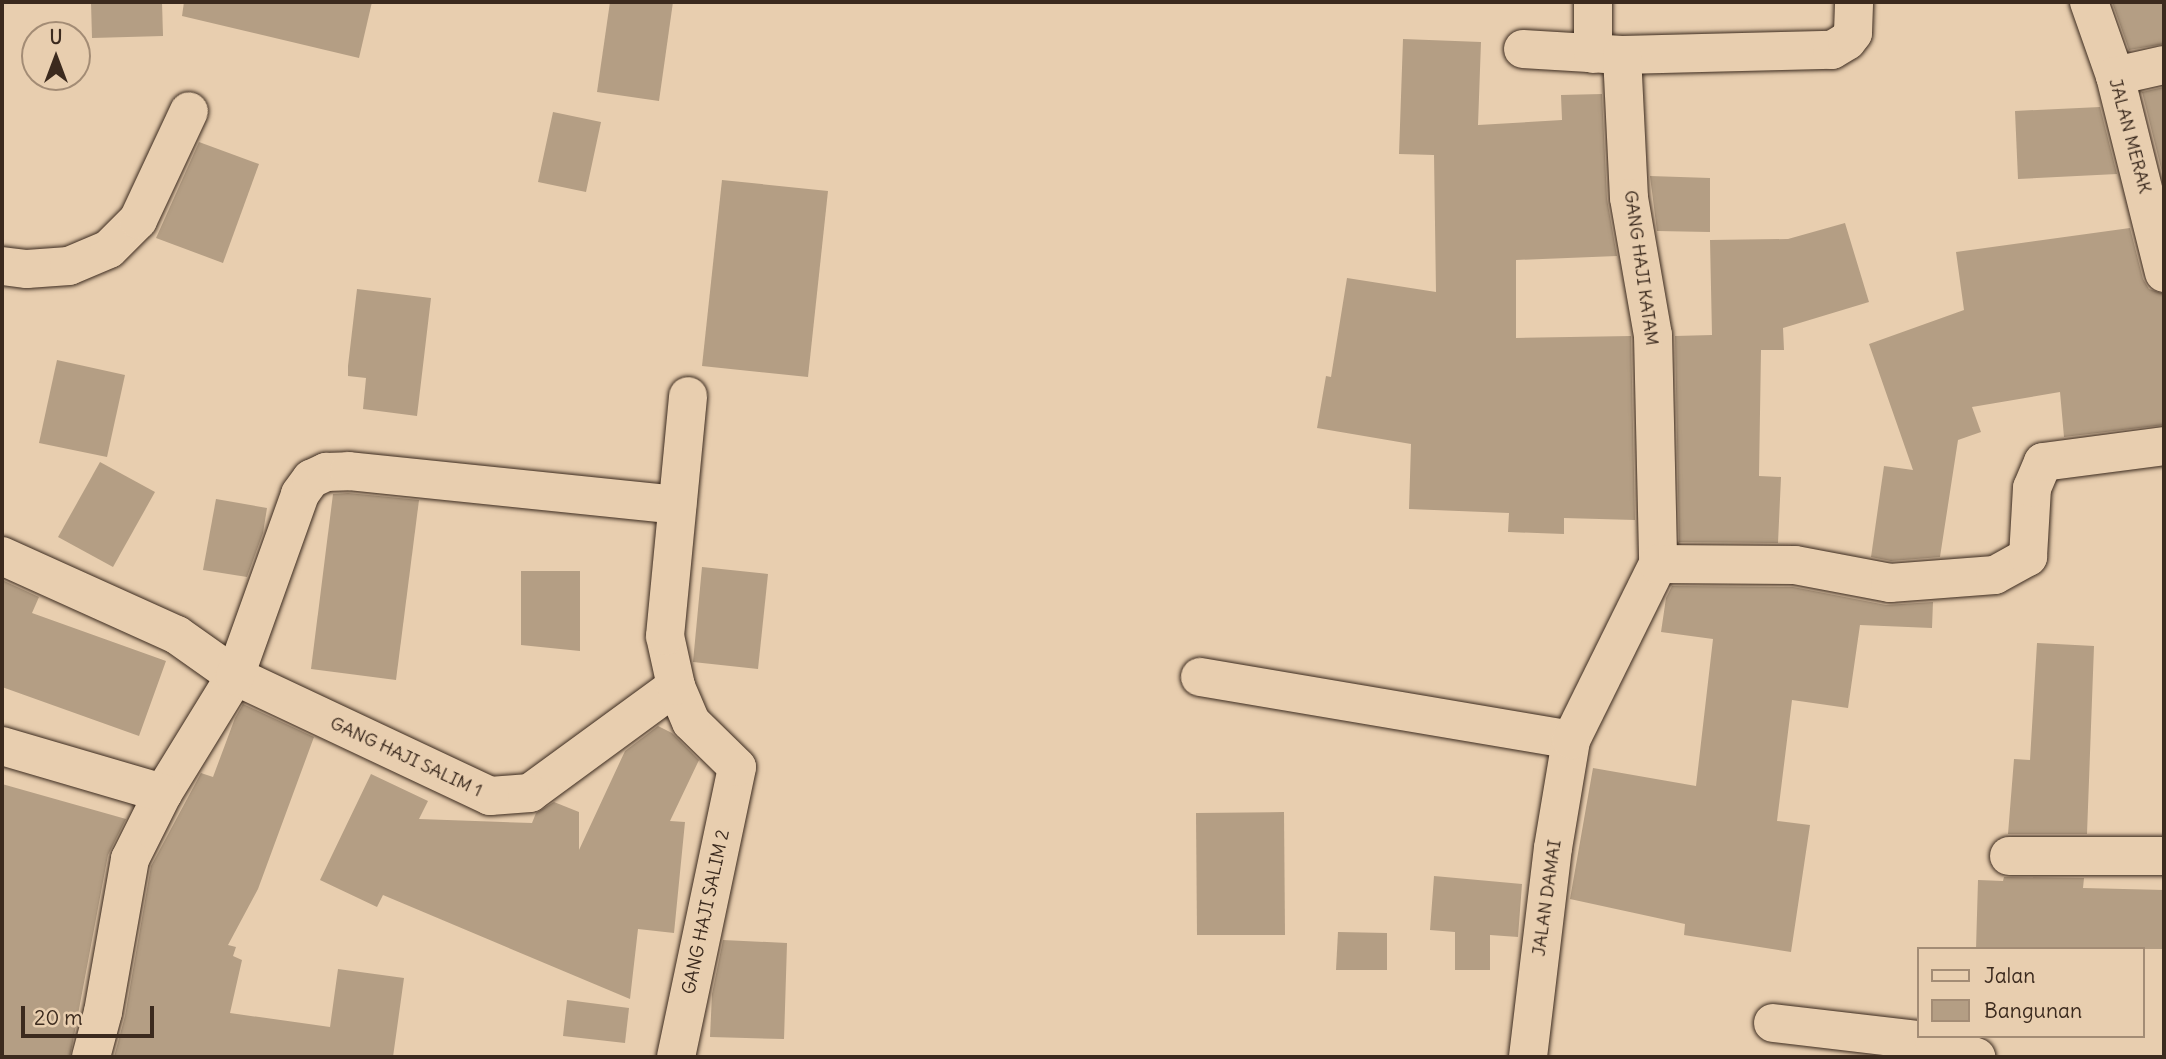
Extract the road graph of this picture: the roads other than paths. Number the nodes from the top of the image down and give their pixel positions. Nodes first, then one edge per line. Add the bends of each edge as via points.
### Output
1 (1593, 2) edge
2 (1854, 2) edge
3 (2089, 2) edge
4 (1523, 49) dead end
5 (1608, 55) junction
6 (2164, 65) edge
7 (2115, 76) junction
8 (189, 111) dead end
9 (2, 266) edge
10 (2164, 273) edge
11 (688, 396) dead end
12 (2164, 446) edge
13 (677, 505) junction
14 (2, 556) edge
15 (1658, 564) junction
16 (235, 676) junction
17 (1200, 677) dead end
18 (676, 686) junction
19 (1571, 740) junction
20 (2, 746) edge
21 (163, 793) junction
22 (2009, 856) dead end
23 (2164, 856) edge
24 (1773, 1023) dead end
25 (91, 1057) edge
26 (676, 1057) edge
27 (1528, 1057) edge
28 (1976, 1057) edge

1 - 5 street, GANG HAJI KATAM
2 - 5 street via 1853,33 1832,50
3 - 7 street, JALAN MERAK
4 - 5 street
5 - 15 street, GANG HAJI KATAM via 1653,335
6 - 7 street
7 - 10 street, JALAN MERAK
8 - 9 street via 127,235 92,259 69,266
11 - 13 street
12 - 15 street via 2043,462 2032,488 2028,556 1995,575 1890,583 1795,565
13 - 16 street via 326,472 311,479 300,494
13 - 18 street via 665,636
14 - 16 street, GANG HAJI SALIM 1 via 177,635
15 - 19 street, JALAN DAMAI
16 - 18 street, GANG HAJI SALIM 1 via 490,796 530,793
16 - 21 street
17 - 19 street
18 - 26 street, GANG HAJI SALIM 2 via 691,722 737,767
19 - 27 street, JALAN DAMAI
20 - 21 street
21 - 25 street via 130,859
22 - 23 street
24 - 28 street via 1934,1042

